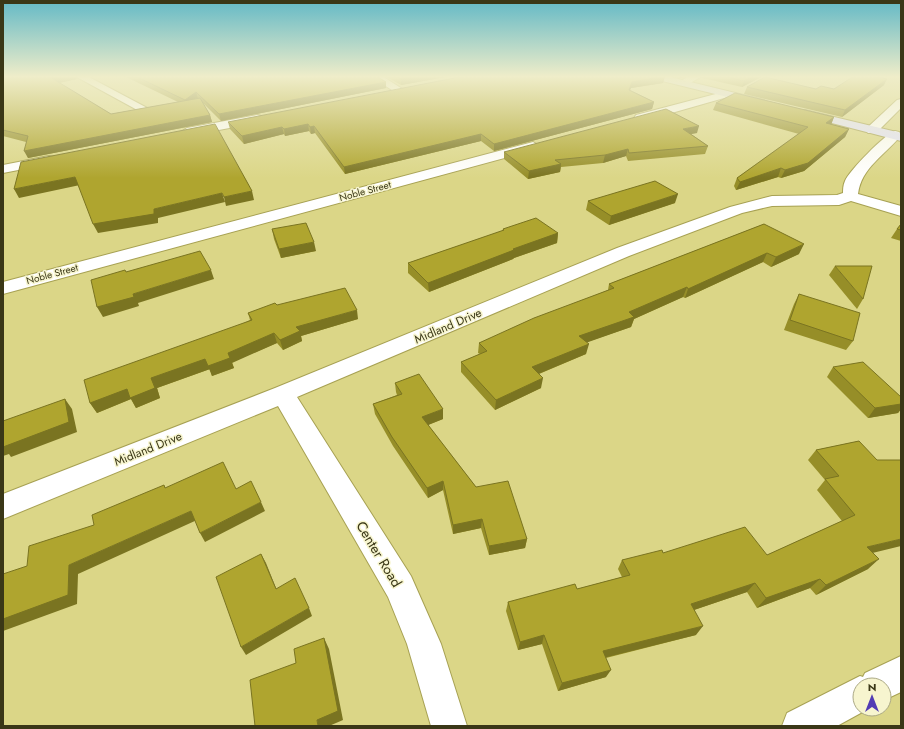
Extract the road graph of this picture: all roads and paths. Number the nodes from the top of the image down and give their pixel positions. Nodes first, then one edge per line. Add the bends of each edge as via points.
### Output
1 (668, 110) edge
2 (893, 110) edge
3 (796, 111) edge
4 (267, 117) edge
5 (627, 121) edge
6 (872, 130) junction
7 (174, 135) edge
8 (898, 136) edge
9 (550, 141) edge
10 (57, 158) edge
11 (3, 169) edge
12 (850, 196) junction
13 (901, 211) edge
14 (3, 288) edge
15 (282, 394) junction
16 (3, 507) edge
17 (901, 672) edge
18 (892, 677) edge
19 (852, 698) edge
20 (450, 726) edge
21 (800, 726) edge

1 - 5 street
2 - 6 street
3 - 6 street
4 - 7 street
6 - 8 street
8 - 12 street via 879,149 852,181
9 - 14 street, Noble Street
10 - 11 street
12 - 13 street, Midland Drive
12 - 15 street, Midland Drive via 840,200 772,200 736,210 623,252
15 - 16 street, Midland Drive
15 - 20 street, Center Road via 400,587 424,644
17 - 18 street
19 - 21 street

